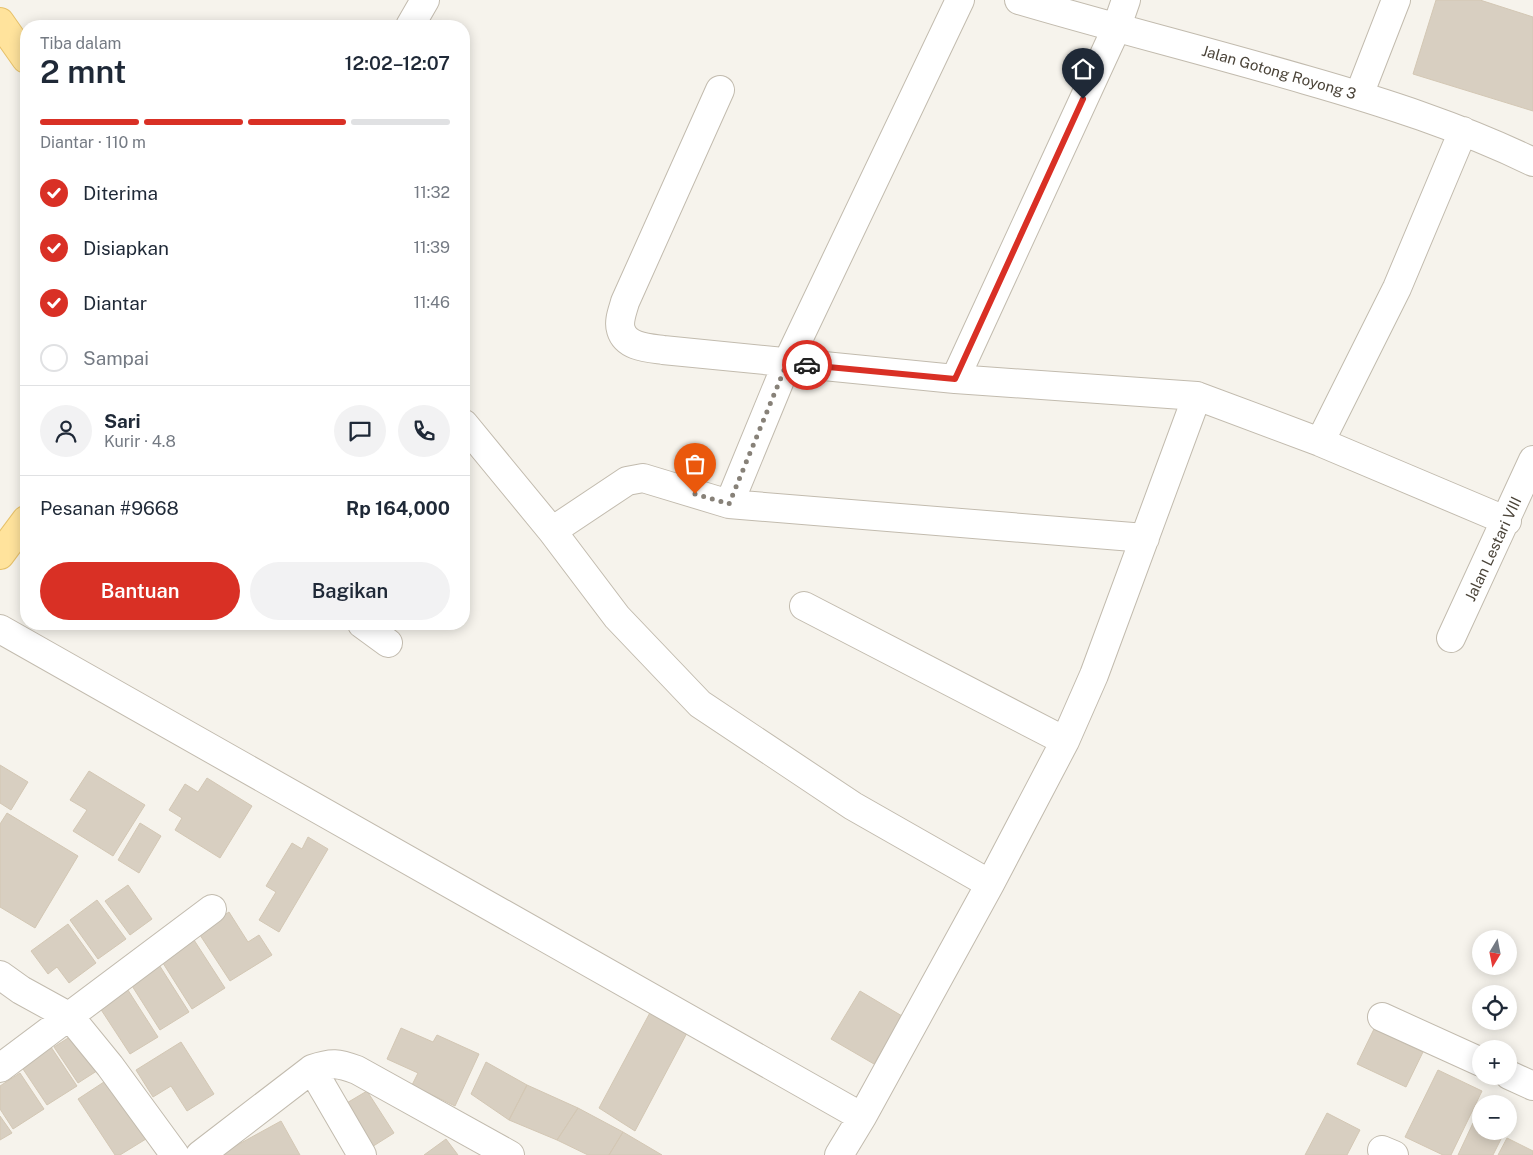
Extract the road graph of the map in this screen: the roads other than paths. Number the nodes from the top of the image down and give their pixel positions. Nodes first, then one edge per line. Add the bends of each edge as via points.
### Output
1 (425, 0) edge
2 (960, 0) edge
3 (1019, 0) edge
4 (1126, 0) edge
5 (1396, 0) edge
6 (413, 20) edge
7 (0, 22) edge
8 (1116, 29) junction
9 (20, 50) edge
10 (720, 90) dead end
11 (1359, 95) junction
12 (1463, 131) junction
13 (1532, 160) edge
14 (787, 363) junction
15 (955, 379) junction
16 (1197, 396) junction
17 (470, 431) edge
18 (1320, 442) junction
19 (1533, 460) edge
20 (729, 504) junction
21 (1506, 521) junction
22 (20, 528) edge
23 (552, 531) junction
24 (1145, 538) junction
25 (0, 554) edge
26 (804, 606) dead end
27 (0, 629) edge
28 (370, 630) edge
29 (1451, 638) dead end
30 (388, 643) dead end
31 (1065, 741) junction
32 (990, 884) junction
33 (212, 909) dead end
34 (0, 975) edge
35 (70, 1017) junction
36 (1382, 1017) dead end
37 (1472, 1058) edge
38 (0, 1068) edge
39 (312, 1069) junction
40 (1517, 1079) edge
41 (1533, 1086) edge
42 (862, 1117) junction
43 (175, 1155) edge
44 (200, 1155) edge
45 (362, 1155) edge
46 (510, 1155) edge
47 (840, 1155) edge

1 - 6 street
2 - 14 street
3 - 8 street, Jalan Gotong Royong 3
4 - 8 street
5 - 11 street
7 - 9 main road
8 - 11 street, Jalan Gotong Royong 3 via 1204,50
8 - 15 street
10 - 14 street via 625,302 621,330 626,339 637,346
11 - 12 street, Jalan Gotong Royong 3
12 - 13 street, Jalan Gotong Royong 3
12 - 18 street via 1397,288
14 - 15 street
14 - 20 street
15 - 16 street
16 - 18 street
16 - 24 street
17 - 23 street
18 - 21 street
19 - 21 street, Jalan Lestari VIII
20 - 23 street via 643,478 627,481
20 - 24 street
21 - 29 street, Jalan Lestari VIII
22 - 25 main road
23 - 32 street via 617,616 700,704 853,806
24 - 31 street via 1094,675
26 - 31 street
27 - 42 street
28 - 30 street
31 - 32 street
32 - 42 street
33 - 35 street
34 - 35 street
35 - 38 street
35 - 43 street
36 - 37 street
39 - 44 street
39 - 45 street
39 - 46 street via 337,1063 357,1070
40 - 41 street
42 - 47 street

